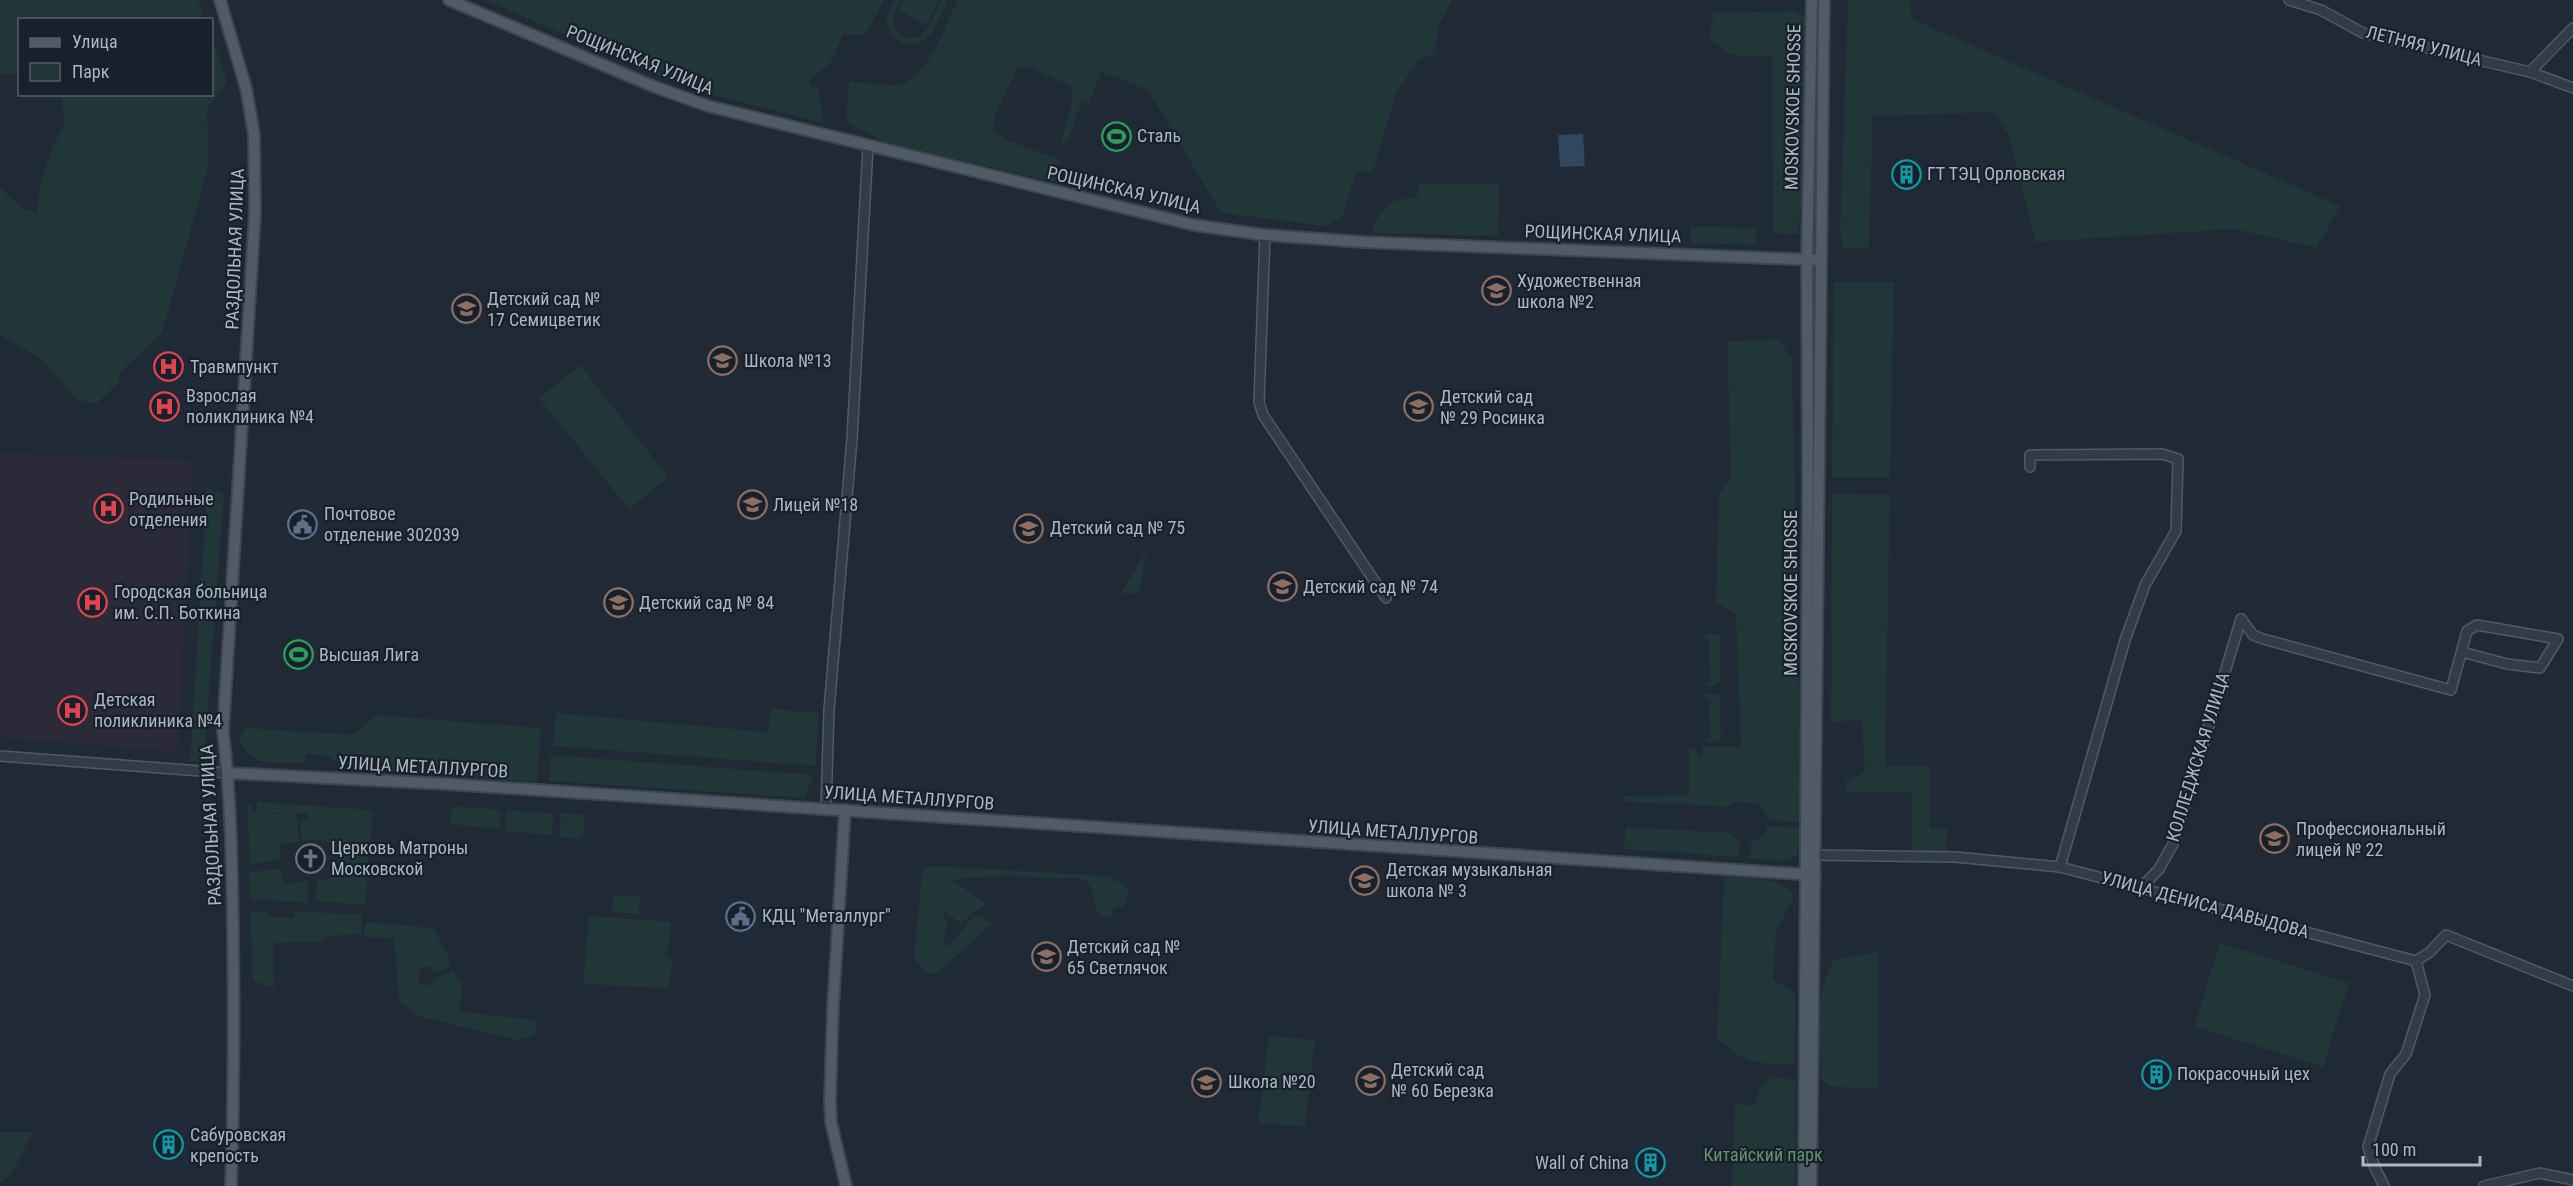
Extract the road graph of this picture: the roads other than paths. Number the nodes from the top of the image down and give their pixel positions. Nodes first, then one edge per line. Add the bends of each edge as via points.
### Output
1 (220, 0) edge
2 (449, 0) edge
3 (1812, 0) edge
4 (1824, 0) edge
5 (2289, 0) edge
6 (2573, 28) edge
7 (2530, 72) junction
8 (2573, 88) edge
9 (868, 146) junction
10 (1265, 235) junction
11 (1807, 259) junction
12 (1821, 260) junction
13 (2030, 467) dead end
14 (1386, 598) dead end
15 (2462, 652) junction
16 (0, 756) edge
17 (228, 773) junction
18 (826, 809) junction
19 (845, 810) junction
20 (1811, 855) junction
21 (2060, 867) junction
22 (1811, 875) junction
23 (2141, 888) junction
24 (2415, 961) junction
25 (2573, 986) edge
26 (2573, 1180) edge
27 (231, 1186) edge
28 (846, 1186) edge
29 (1804, 1186) edge
30 (1811, 1186) edge
31 (2384, 1186) edge
32 (2484, 1186) edge

1 - 17 main road, РАЗДОЛЬНАЯ УЛИЦА via 246,88 254,134 255,214 224,685 223,731
2 - 9 main road, РОЩИНСКАЯ УЛИЦА via 676,95
3 - 11 main road, MOSKOVSKOE SHOSSE
4 - 12 main road, MOSKOVSKOE SHOSSE
5 - 7 street, ЛЕТНЯЯ УЛИЦА via 2321,10 2363,33
6 - 7 street
7 - 8 street, ЛЕТНЯЯ УЛИЦА
9 - 10 main road, РОЩИНСКАЯ УЛИЦА via 1194,225
9 - 18 street via 852,439 829,710
10 - 11 main road, РОЩИНСКАЯ УЛИЦА
10 - 14 street via 1258,402
11 - 12 main road, РОЩИНСКАЯ УЛИЦА
11 - 20 main road, MOSKOVSKOE SHOSSE
12 - 20 main road, MOSKOVSKOE SHOSSE
13 - 21 street via 2030,455 2162,454 2178,459 2176,531 2145,585 2125,640
15 - 15 street via 2467,632 2477,625 2558,639 2540,668
15 - 23 street, КОЛЛЕДЖСКАЯ УЛИЦА via 2451,690 2263,639 2253,635 2241,619 2172,844 2159,869
16 - 17 street, УЛИЦА МЕТАЛЛУРГОВ
17 - 18 main road, УЛИЦА МЕТАЛЛУРГОВ
17 - 27 main road, РАЗДОЛЬНАЯ УЛИЦА via 234,1018
18 - 19 main road, УЛИЦА МЕТАЛЛУРГОВ
19 - 22 main road, УЛИЦА МЕТАЛЛУРГОВ
19 - 28 main road via 830,1100 831,1122
20 - 21 street, УЛИЦА ДЕНИСА ДАВЫДОВА via 1955,857
20 - 22 main road, MOSKOVSKOE SHOSSE
21 - 23 street, УЛИЦА ДЕНИСА ДАВЫДОВА
22 - 29 main road, MOSKOVSKOE SHOSSE
22 - 30 main road, MOSKOVSKOE SHOSSE
23 - 24 street, УЛИЦА ДЕНИСА ДАВЫДОВА
24 - 25 street via 2446,935
24 - 31 street via 2425,995 2406,1054 2390,1074 2368,1147
26 - 32 street via 2540,1173

